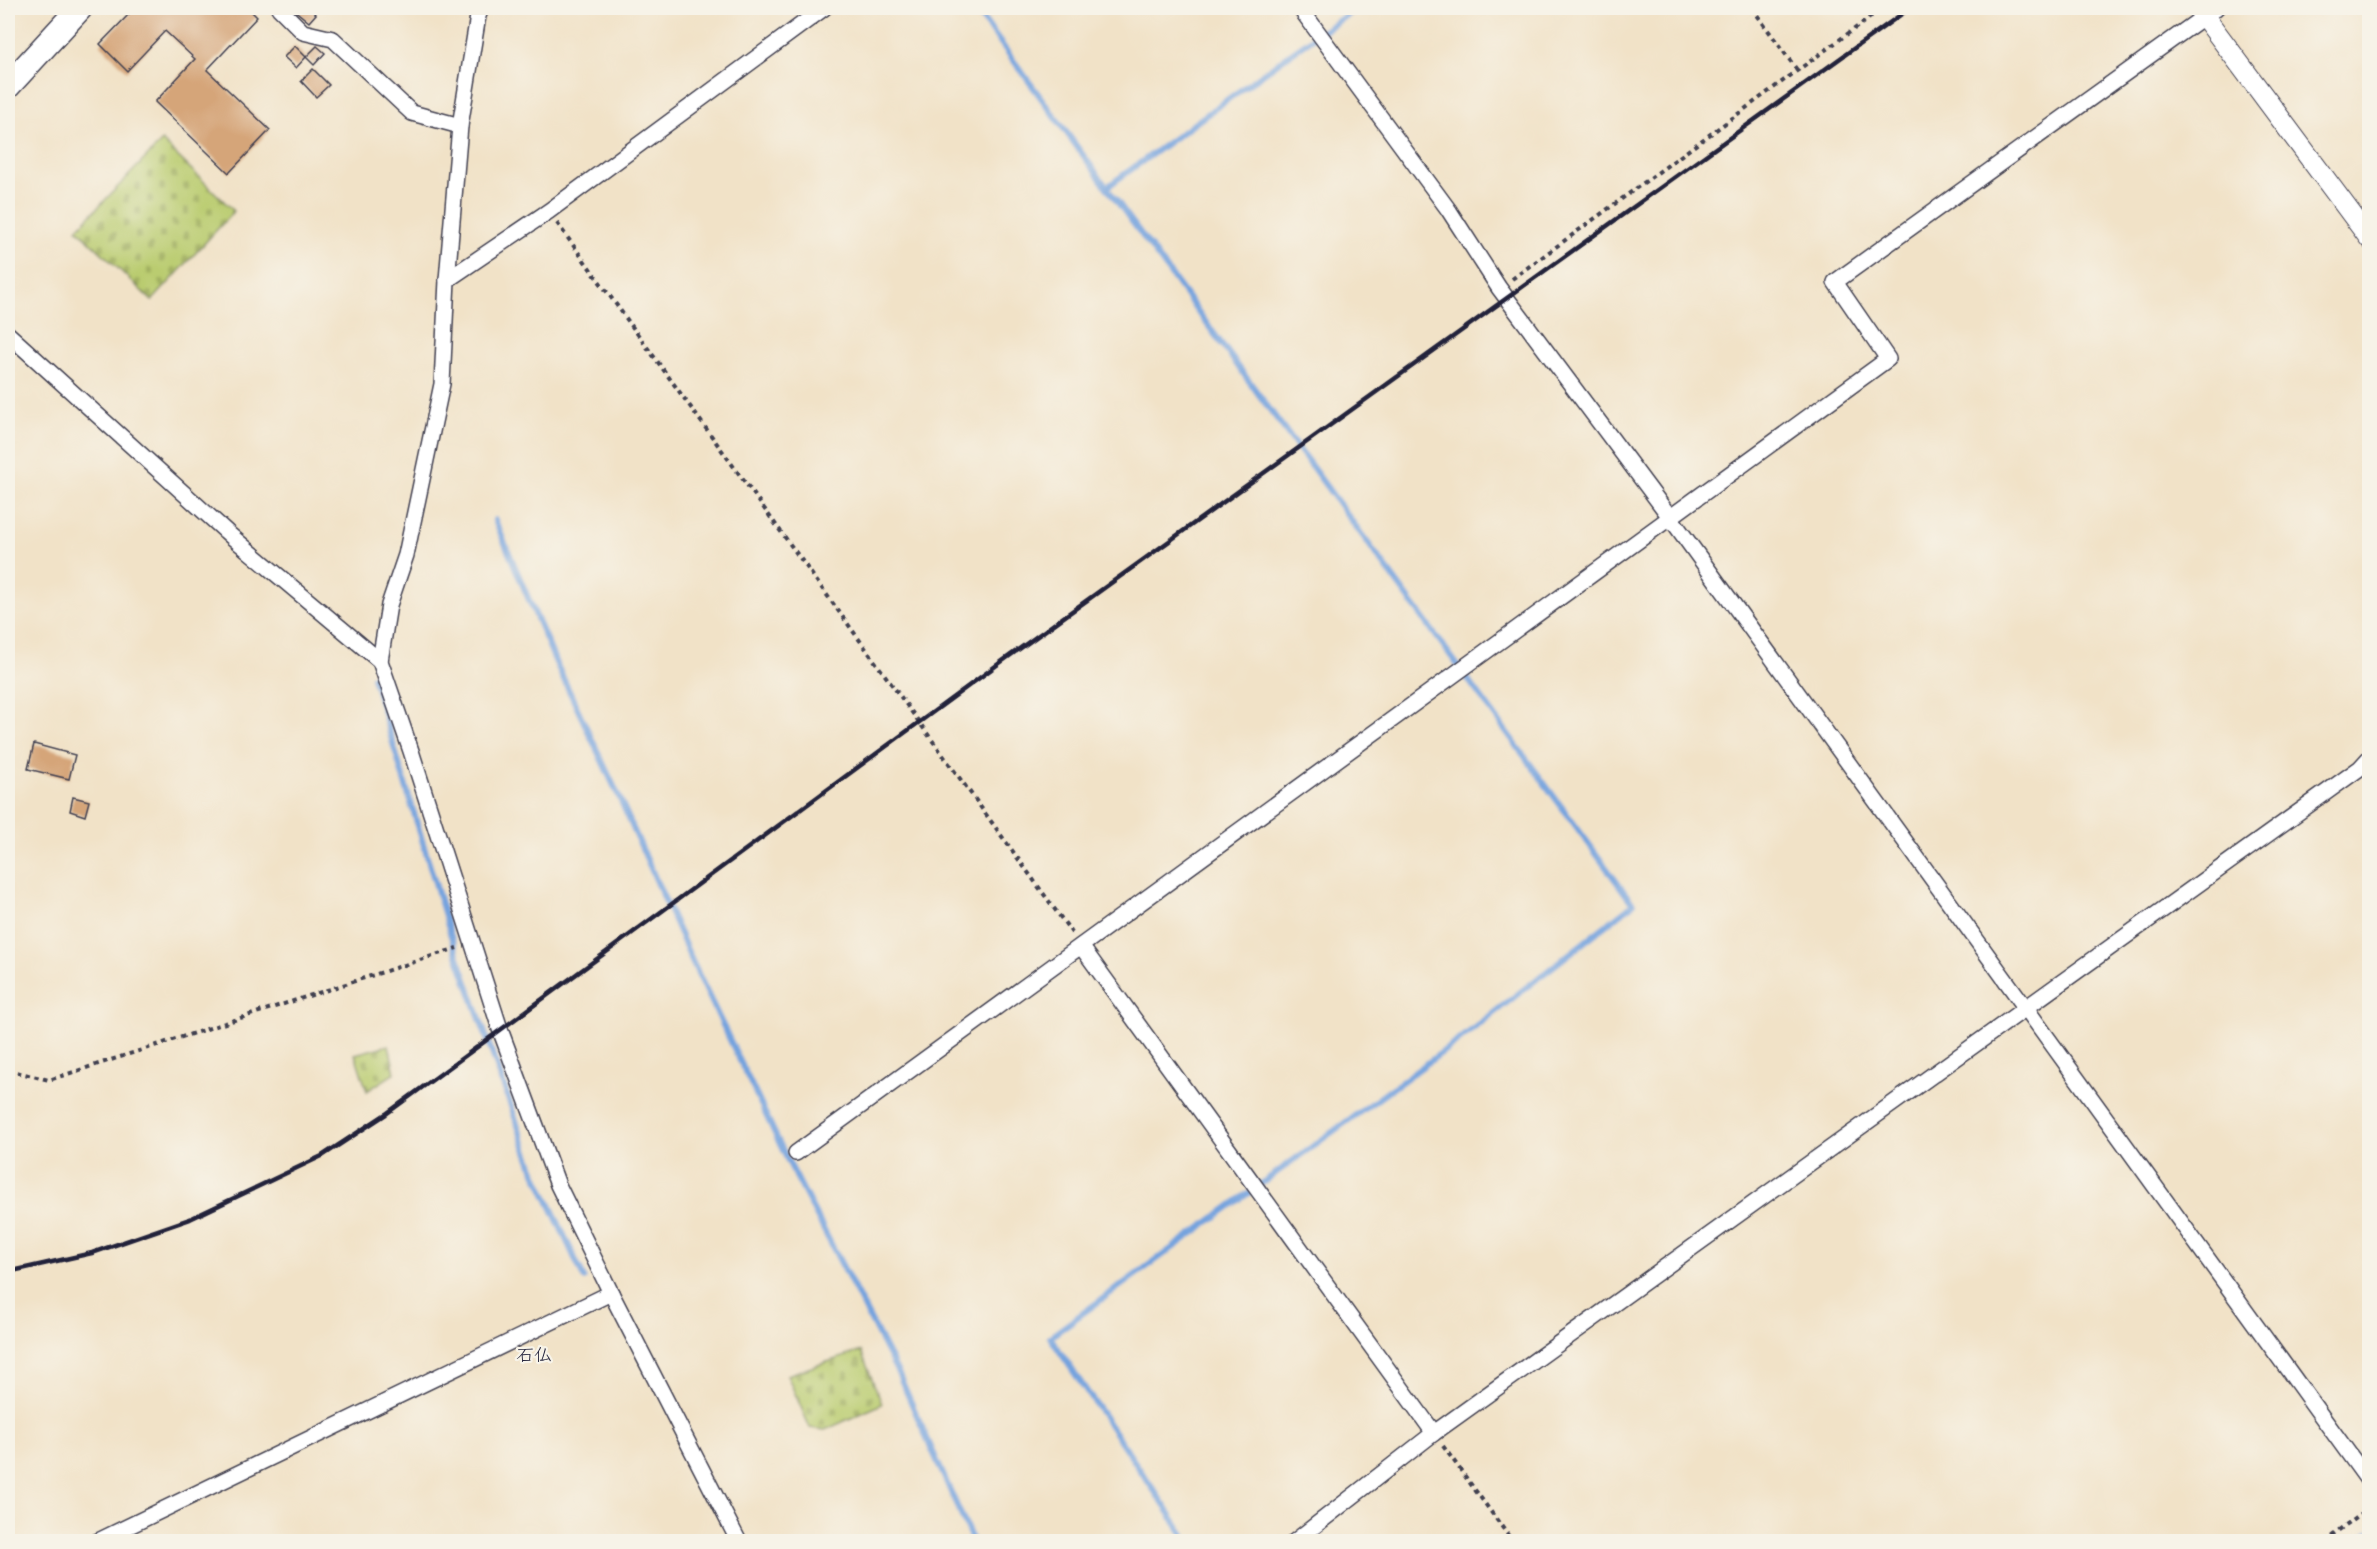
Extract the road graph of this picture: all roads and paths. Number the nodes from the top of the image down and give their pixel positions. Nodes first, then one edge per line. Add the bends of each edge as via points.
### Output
1 (80, 8) edge
2 (279, 8) edge
3 (481, 8) edge
4 (824, 8) edge
5 (1300, 8) edge
6 (1752, 8) edge
7 (1883, 8) edge
8 (2206, 10) edge
9 (1797, 70) junction
10 (8, 86) edge
11 (460, 126) junction
12 (549, 211) junction
13 (2370, 239) edge
14 (447, 280) junction
15 (1499, 288) junction
16 (8, 334) edge
17 (1670, 517) junction
18 (380, 661) junction
19 (2370, 757) edge
20 (472, 943) junction
21 (1081, 946) junction
22 (2025, 1010) junction
23 (8, 1070) edge
24 (795, 1152) dead end
25 (611, 1293) junction
26 (1434, 1433) junction
27 (2370, 1483) edge
28 (2370, 1508) edge
29 (96, 1542) edge
30 (739, 1542) edge
31 (1294, 1542) edge
32 (1513, 1542) edge
33 (2324, 1542) edge

1 - 10 main road
2 - 11 street via 303,32 333,39 412,113
3 - 11 street
4 - 12 street
5 - 15 street via 1448,210
6 - 9 path
7 - 9 path
8 - 13 street
8 - 17 street via 1835,282 1888,359
9 - 15 path
11 - 14 street
12 - 14 street
12 - 21 path
14 - 18 street via 442,384 406,555 389,605
15 - 17 street
16 - 18 street via 231,536
17 - 21 street
17 - 22 street
18 - 20 street
19 - 22 street via 2361,768
20 - 23 path via 49,1080
20 - 25 street via 558,1185
21 - 24 street
21 - 26 street
22 - 26 street
22 - 27 street
25 - 29 street
25 - 30 street
26 - 31 street
26 - 32 path
28 - 33 path

